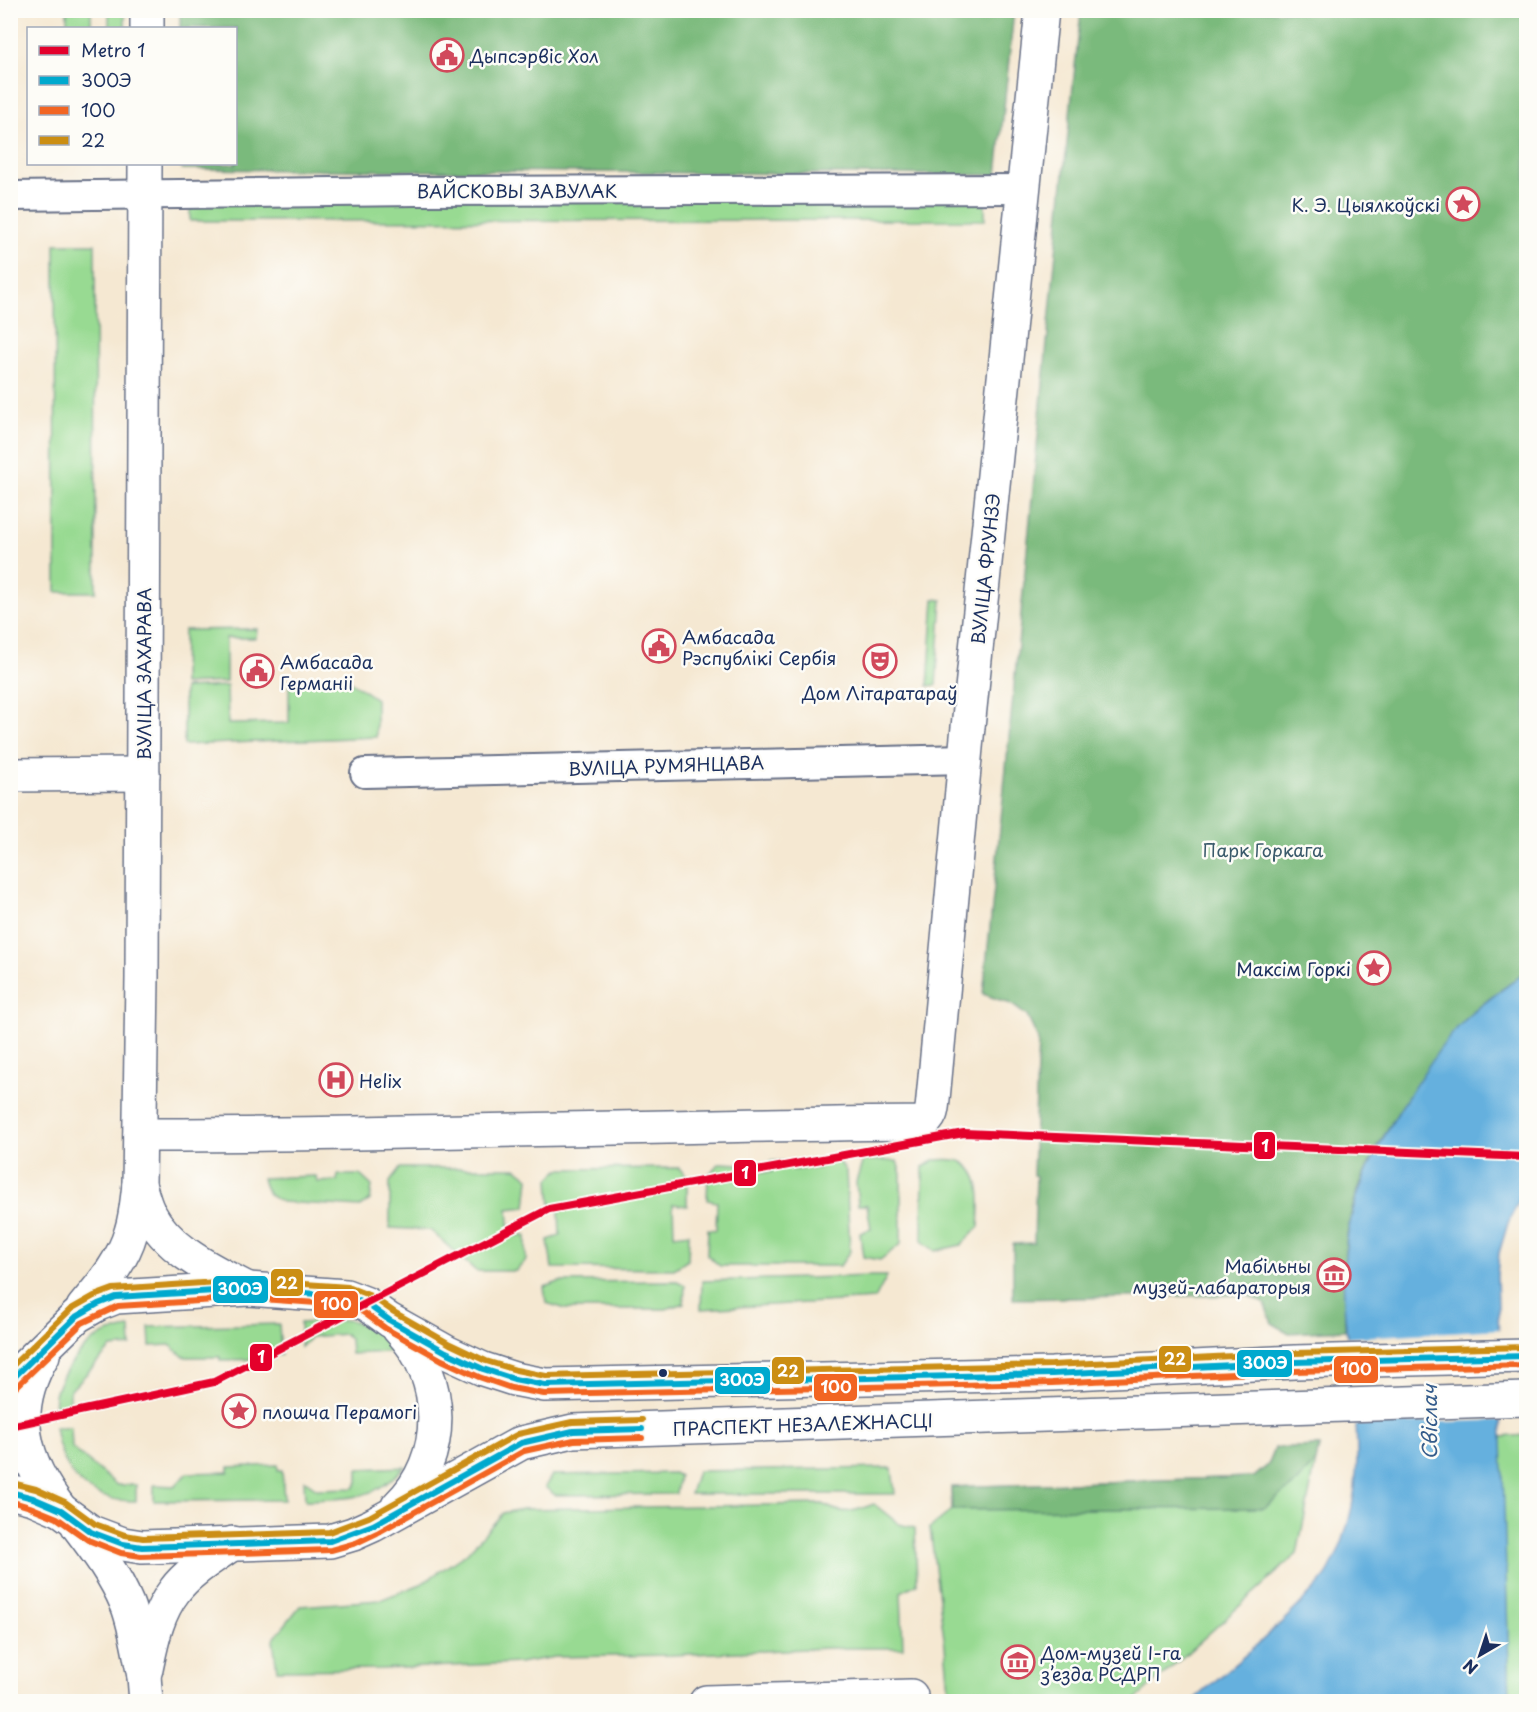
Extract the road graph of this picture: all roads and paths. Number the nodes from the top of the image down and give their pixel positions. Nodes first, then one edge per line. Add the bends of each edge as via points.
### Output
1 (147, 10) edge
2 (1042, 10) edge
3 (147, 27) edge
4 (145, 179) edge
5 (1024, 189) junction
6 (10, 196) edge
7 (966, 759) junction
8 (365, 772) dead end
9 (142, 774) junction
10 (10, 775) edge
11 (140, 1135) junction
12 (139, 1185) junction
13 (248, 1289) junction
14 (77, 1316) junction
15 (389, 1320) junction
16 (50, 1343) junction
17 (1527, 1356) edge
18 (10, 1381) edge
19 (1527, 1399) edge
20 (10, 1492) edge
21 (67, 1515) junction
22 (388, 1515) junction
23 (233, 1543) junction
24 (145, 1689) edge
25 (706, 1701) edge
26 (911, 1701) edge

1 - 3 main road
2 - 5 main road, ВУЛІЦА ФРУНЗЭ
4 - 5 street, ВАЙСКОВЫ ЗАВУЛАК via 417,191
4 - 6 street, ВАЙСКОВЫ ЗАВУЛАК
4 - 9 main road, ВУЛІЦА ЗАХАРАВА
5 - 7 main road, ВУЛІЦА ФРУНЗЭ
7 - 8 street, ВУЛІЦА РУМЯНЦАВА
7 - 11 main road, ВУЛІЦА ФРУНЗЭ via 932,1107 922,1123
9 - 10 main road
9 - 11 main road, ВУЛІЦА ЗАХАРАВА
11 - 12 main road, ВУЛІЦА ЗАХАРАВА
12 - 13 main road via 148,1210 171,1243
12 - 14 main road via 131,1232 118,1261
13 - 14 main road via 116,1296
13 - 15 main road via 346,1296 367,1304
14 - 16 main road
15 - 17 main road via 483,1369 545,1385 1052,1374
15 - 22 main road via 418,1353 433,1389 435,1408 433,1438 425,1467 404,1500
16 - 18 main road
16 - 21 main road via 30,1380 24,1424 32,1464
19 - 22 main road, ПРАСПЕКТ НЕЗАЛЕЖНАСЦІ via 573,1431 521,1443
20 - 21 main road, ПРАСПЕКТ НЕЗАЛЕЖНАСЦІ via 33,1498
21 - 23 main road, ПРАСПЕКТ НЕЗАЛЕЖНАСЦІ via 91,1532 142,1547
21 - 24 main road via 99,1552 128,1606
22 - 23 main road, ПРАСПЕКТ НЕЗАЛЕЖНАСЦІ via 353,1534 330,1541
23 - 24 main road via 175,1589 157,1623
25 - 26 main road via 911,1696

